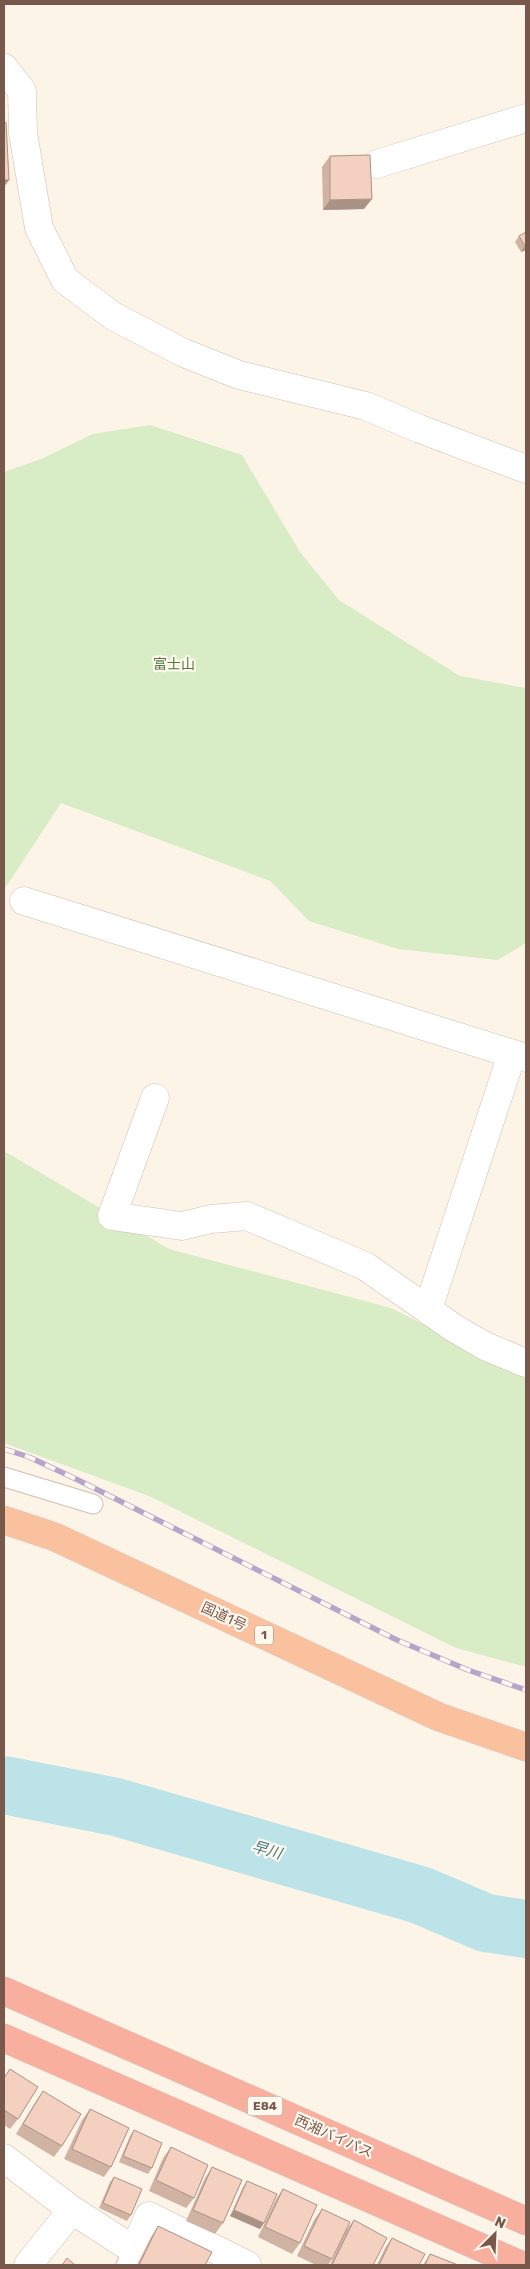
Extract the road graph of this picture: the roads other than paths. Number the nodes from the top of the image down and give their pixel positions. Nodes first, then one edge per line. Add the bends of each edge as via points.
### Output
1 (4, 68) edge
2 (526, 118) edge
3 (377, 164) dead end
4 (526, 469) edge
5 (24, 901) dead end
6 (519, 1056) edge
7 (156, 1098) dead end
8 (428, 1309) junction
9 (526, 1363) edge
10 (4, 1477) edge
11 (93, 1504) dead end
12 (4, 1520) edge
13 (526, 1747) edge
14 (4, 1991) edge
15 (4, 2038) edge
16 (4, 2158) edge
17 (72, 2210) junction
18 (526, 2221) edge
19 (130, 2257) edge
20 (28, 2265) edge
21 (247, 2265) edge
22 (521, 2265) edge

1 - 4 street via 22,91 23,133 39,228 65,280 113,316 184,353 239,375 366,406
2 - 3 street
5 - 6 street
6 - 8 street
7 - 8 street via 112,1216 182,1226 211,1219 247,1216 365,1266
8 - 9 street via 485,1346
10 - 11 lane
12 - 13 highway, 国道1号 / 1 via 55,1537 439,1716
14 - 18 highway, 西湘バイパス / E84
15 - 22 highway
16 - 17 street
17 - 19 street
17 - 20 street
19 - 21 street via 149,2216

